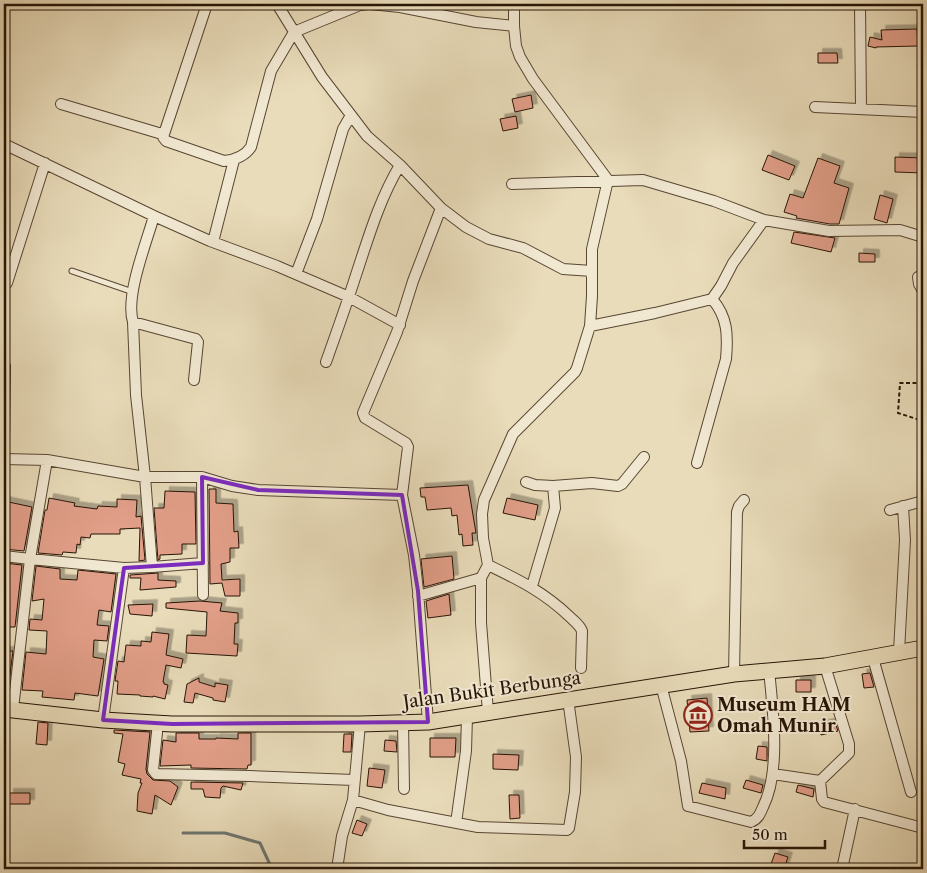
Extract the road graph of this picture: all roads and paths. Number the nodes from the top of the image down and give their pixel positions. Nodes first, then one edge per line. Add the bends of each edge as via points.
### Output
1 (207, 4) edge
2 (277, 4) edge
3 (369, 4) edge
4 (514, 4) edge
5 (860, 4) edge
6 (514, 26) junction
7 (294, 32) junction
8 (61, 104) dead end
9 (815, 107) dead end
10 (861, 108) junction
11 (923, 112) edge
12 (351, 115) junction
13 (162, 134) junction
14 (4, 144) edge
15 (234, 160) junction
16 (45, 163) junction
17 (400, 165) junction
18 (608, 180) junction
19 (512, 184) dead end
20 (441, 208) junction
21 (154, 216) junction
22 (764, 220) junction
23 (923, 237) edge
24 (213, 242) junction
25 (72, 271) dead end
26 (592, 271) junction
27 (296, 274) junction
28 (918, 276) dead end
29 (7, 283) dead end
30 (923, 291) edge
31 (132, 292) junction
32 (349, 298) junction
33 (712, 299) junction
34 (133, 322) junction
35 (400, 325) junction
36 (590, 326) junction
37 (326, 362) dead end
38 (4, 365) edge
39 (194, 380) dead end
40 (923, 383) edge
41 (923, 420) edge
42 (4, 441) edge
43 (644, 457) dead end
44 (4, 459) edge
45 (47, 460) junction
46 (697, 463) dead end
47 (145, 477) junction
48 (202, 477) junction
49 (526, 482) dead end
50 (553, 486) junction
51 (402, 495) junction
52 (744, 500) dead end
53 (923, 501) edge
54 (903, 506) junction
55 (890, 510) dead end
56 (4, 556) edge
57 (30, 559) junction
58 (203, 563) junction
59 (488, 565) junction
60 (152, 567) junction
61 (124, 568) junction
62 (481, 578) junction
63 (532, 586) junction
64 (204, 595) dead end
65 (418, 596) junction
66 (923, 648) edge
67 (900, 652) junction
68 (873, 658) junction
69 (825, 666) junction
70 (581, 668) dead end
71 (769, 670) junction
72 (734, 674) junction
73 (661, 685) junction
74 (568, 699) junction
75 (8, 709) edge
76 (488, 712) junction
77 (467, 716) junction
78 (103, 720) junction
79 (403, 722) junction
80 (428, 722) junction
81 (158, 723) junction
82 (360, 724) junction
83 (773, 774) junction
84 (354, 780) junction
85 (820, 781) junction
86 (404, 789) dead end
87 (911, 792) dead end
88 (353, 800) junction
89 (855, 809) junction
90 (456, 823) junction
91 (923, 828) edge
92 (337, 869) edge
93 (842, 869) edge

1 - 13 street
2 - 7 street
3 - 6 street
3 - 7 street
4 - 6 street
5 - 10 street
6 - 18 street via 516,46 532,79
7 - 12 street
7 - 15 street via 271,71 251,147
8 - 13 street
9 - 10 street
10 - 11 street
12 - 17 street via 367,136
12 - 27 street via 343,129 317,219
13 - 15 street via 166,142 224,161
14 - 16 street
15 - 24 street
16 - 21 street
16 - 29 street
17 - 20 street
17 - 32 street via 372,225
18 - 19 street
18 - 22 street via 643,180
18 - 26 street via 593,243
20 - 26 street via 489,239 523,248 563,269
20 - 35 street
21 - 24 street
21 - 31 street
22 - 23 street via 828,231 900,230
22 - 33 street
24 - 27 street
25 - 31 lane
26 - 36 street
27 - 32 street
28 - 30 street
31 - 34 street
32 - 35 street
32 - 37 street
33 - 36 street
33 - 46 street via 721,310 727,326 728,342
34 - 39 street via 196,339
34 - 47 street via 136,395
35 - 51 street via 363,413 365,418 407,444
36 - 59 street via 575,372 513,434 484,500 483,538
38 - 42 street
40 - 41 path via 900,383 898,413
43 - 50 street via 618,486 592,483
44 - 45 street
45 - 47 street
45 - 57 street
47 - 48 street
47 - 60 street
48 - 51 street via 258,490
48 - 58 street
49 - 50 street
50 - 63 street via 554,515
51 - 65 street
52 - 72 street via 737,512
53 - 54 street
54 - 55 street
54 - 67 street via 905,540
56 - 57 street
57 - 61 street
57 - 75 street
58 - 60 street
58 - 64 street
59 - 62 street
59 - 63 street
60 - 61 street
61 - 78 street
62 - 65 street
62 - 76 street
63 - 70 street via 582,629
65 - 80 street
66 - 67 main road, Jalan Bukit Berbunga
67 - 68 main road, Jalan Bukit Berbunga
68 - 69 main road, Jalan Bukit Berbunga
68 - 87 street
69 - 71 main road, Jalan Bukit Berbunga
69 - 85 street via 849,753
71 - 72 main road, Jalan Bukit Berbunga
71 - 83 street
72 - 73 main road, Jalan Bukit Berbunga
73 - 74 main road, Jalan Bukit Berbunga
73 - 83 street via 690,807 754,821 768,797
74 - 76 main road, Jalan Bukit Berbunga
74 - 90 street via 576,757 568,829 478,827
75 - 78 main road, Jalan Bukit Berbunga
76 - 77 main road, Jalan Bukit Berbunga
77 - 80 main road, Jalan Bukit Berbunga
77 - 90 street via 466,751
78 - 81 main road, Jalan Bukit Berbunga
79 - 80 main road, Jalan Bukit Berbunga
79 - 82 main road, Jalan Bukit Berbunga
79 - 86 street
81 - 82 main road, Jalan Bukit Berbunga
81 - 84 street via 153,770 156,774
82 - 84 street
83 - 85 street
84 - 88 street
85 - 89 street via 824,802
88 - 90 street
88 - 92 street via 342,836
89 - 91 street
89 - 93 street

